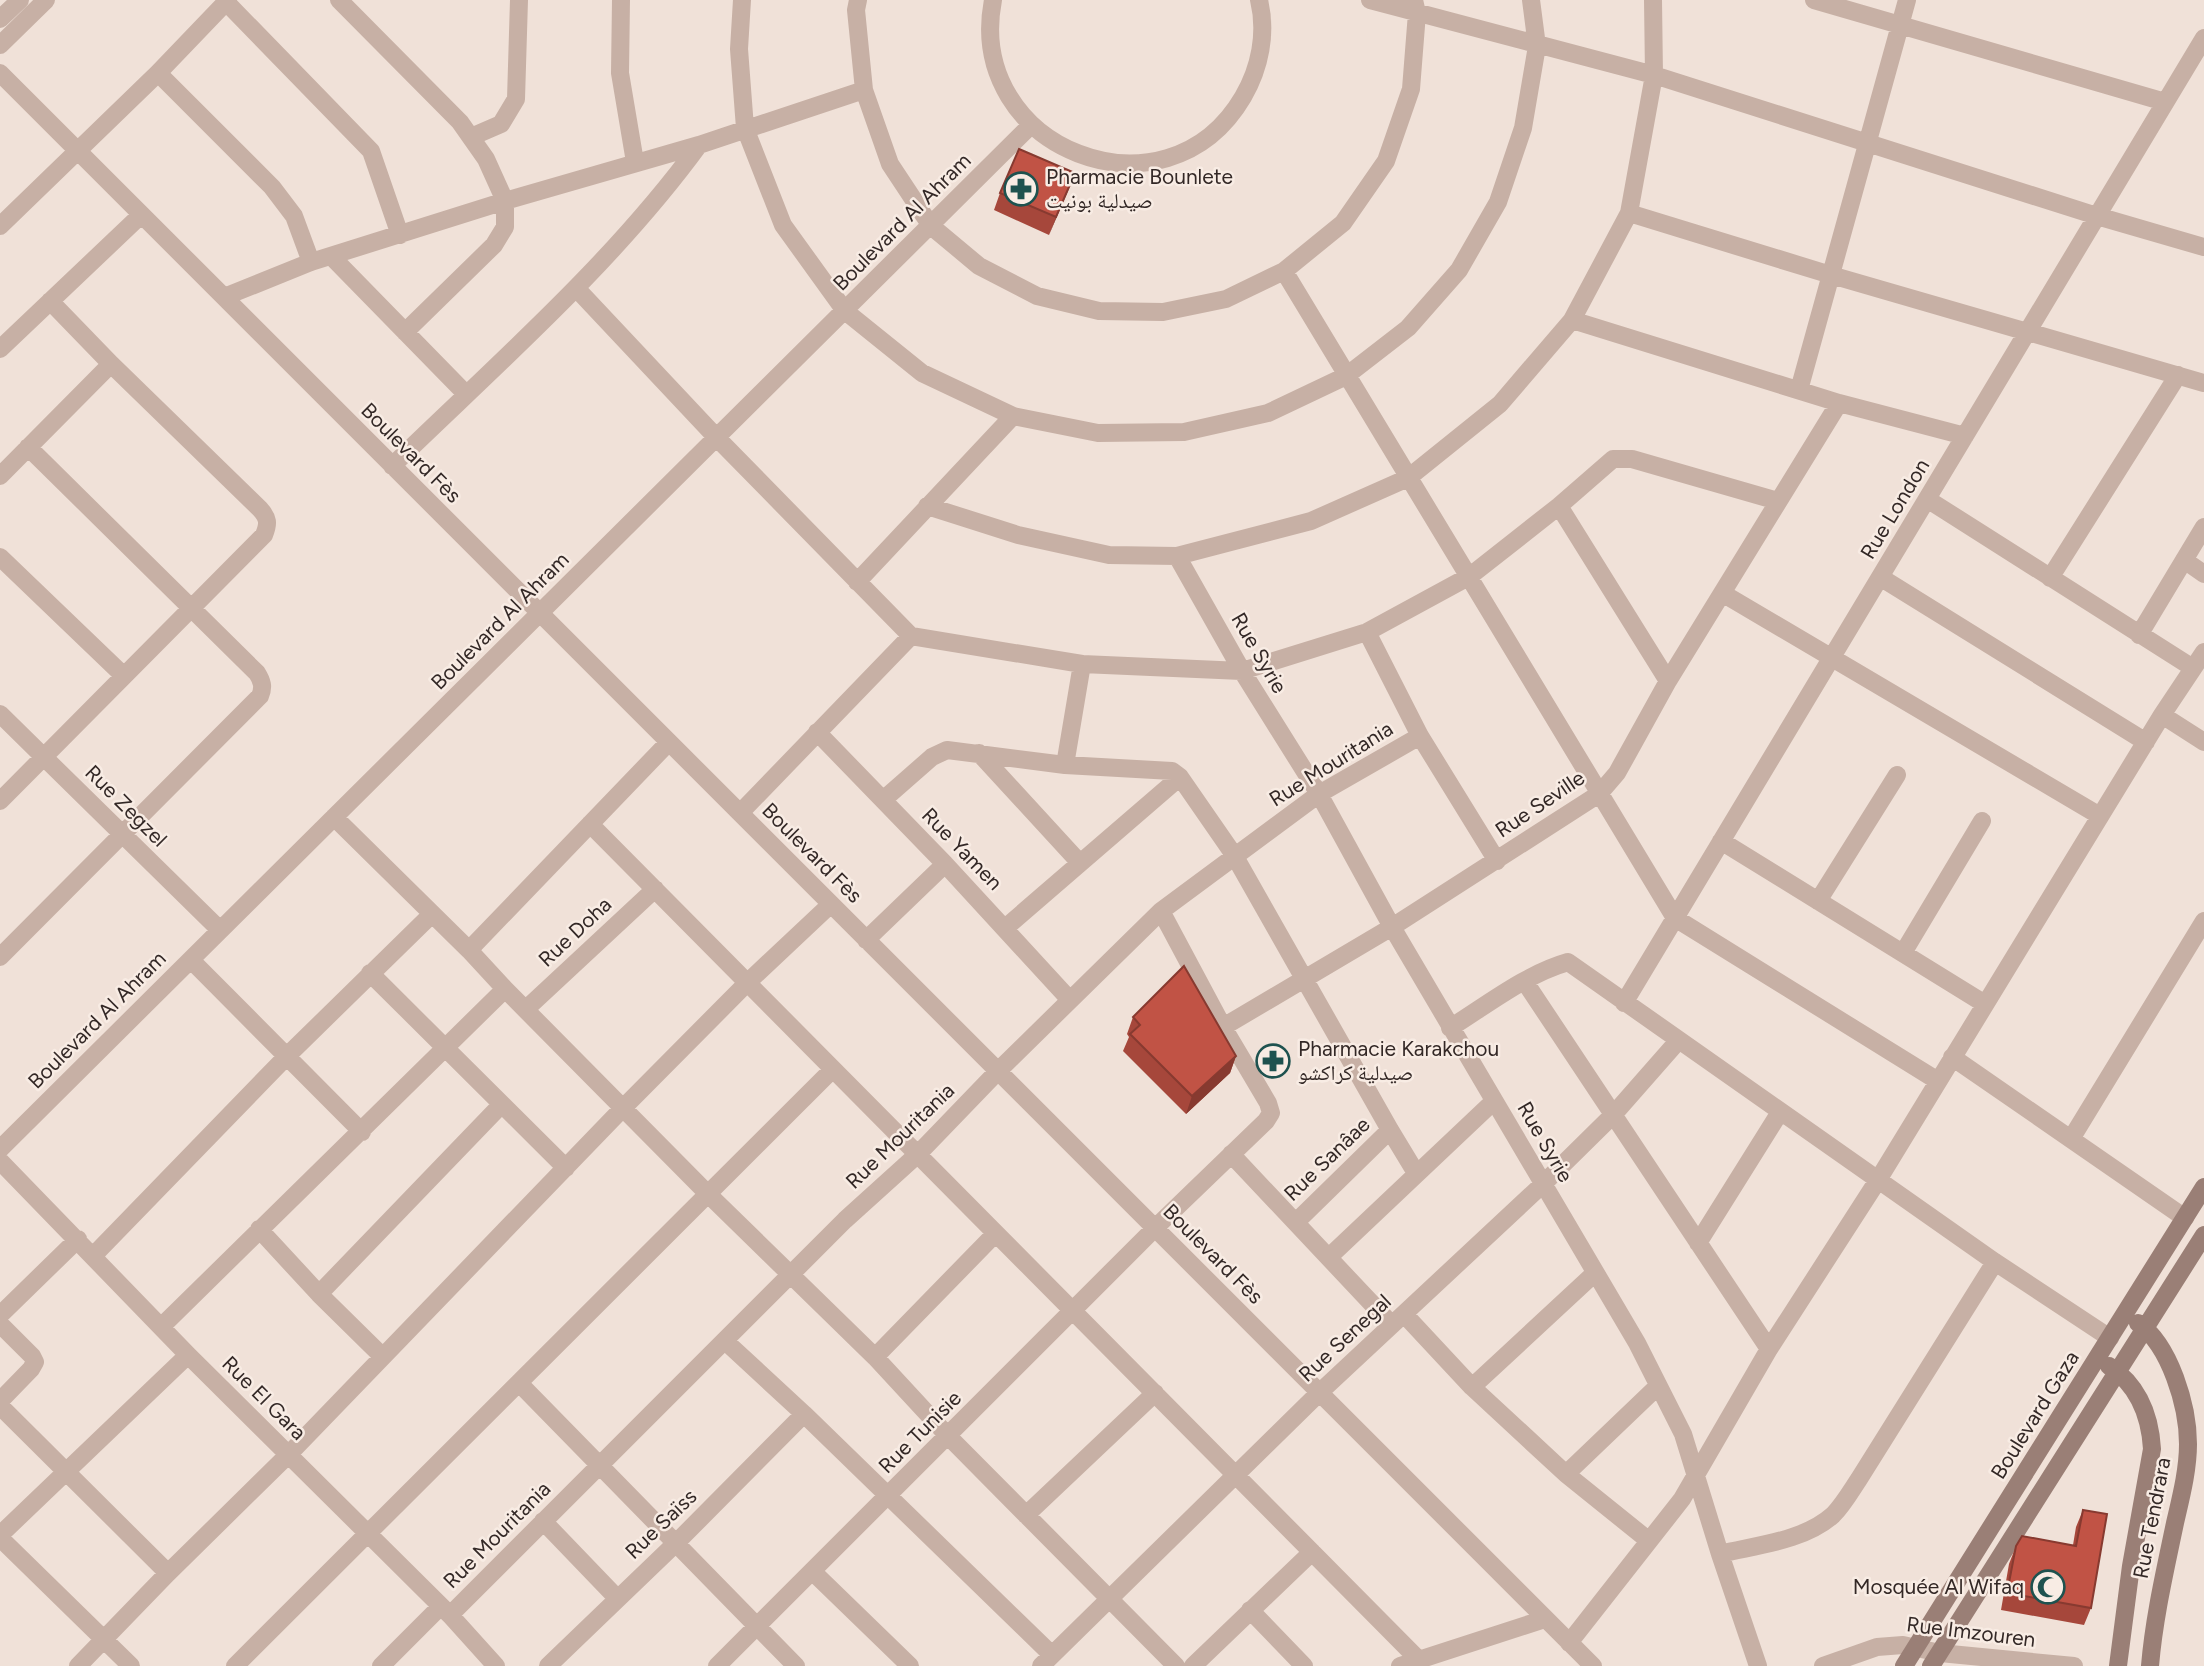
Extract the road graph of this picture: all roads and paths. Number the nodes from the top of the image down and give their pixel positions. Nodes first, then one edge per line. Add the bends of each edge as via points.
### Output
1 (20, 0) edge
2 (46, 0) edge
3 (339, 0) edge
4 (519, 0) edge
5 (621, 0) edge
6 (742, 0) edge
7 (858, 0) edge
8 (993, 0) edge
9 (1259, 0) edge
10 (1370, 0) edge
11 (1531, 0) edge
12 (1653, 0) edge
13 (1814, 0) edge
14 (1907, 0) edge
15 (227, 1) edge
16 (1415, 6) edge
17 (0, 19) edge
18 (1900, 24) junction
19 (2204, 38) edge
20 (0, 45) edge
21 (1537, 46) junction
22 (0, 73) edge
23 (158, 73) junction
24 (1654, 75) junction
25 (864, 90) junction
26 (2165, 102) junction
27 (1031, 125) junction
28 (745, 128) junction
29 (471, 137) junction
30 (1867, 144) junction
31 (699, 145) junction
32 (77, 150) junction
33 (635, 162) junction
34 (505, 201) junction
35 (1629, 213) junction
36 (141, 215) junction
37 (2097, 216) junction
38 (0, 226) edge
39 (931, 226) junction
40 (400, 235) junction
41 (2204, 247) edge
42 (331, 256) junction
43 (311, 262) junction
44 (1284, 271) junction
45 (1831, 275) junction
46 (576, 288) junction
47 (224, 298) junction
48 (50, 301) junction
49 (845, 311) junction
50 (1572, 320) junction
51 (2028, 331) junction
52 (405, 332) junction
53 (2, 342) edge
54 (111, 364) junction
55 (1346, 376) junction
56 (2178, 376) junction
57 (2204, 383) edge
58 (1799, 390) junction
59 (466, 394) junction
60 (1839, 403) junction
61 (1013, 416) junction
62 (1965, 436) junction
63 (717, 438) junction
64 (29, 447) junction
65 (393, 466) junction
66 (0, 476) edge
67 (1408, 478) junction
68 (1927, 499) junction
69 (1778, 501) junction
70 (927, 506) junction
71 (1559, 506) junction
72 (2204, 527) edge
73 (1178, 556) junction
74 (0, 557) edge
75 (2184, 560) junction
76 (2204, 574) edge
77 (1470, 576) junction
78 (1880, 577) junction
79 (2050, 578) junction
80 (857, 582) junction
81 (1722, 593) junction
82 (190, 609) junction
83 (540, 613) junction
84 (1367, 632) junction
85 (2139, 635) junction
86 (911, 636) junction
87 (2204, 652) edge
88 (1831, 658) junction
89 (1082, 664) junction
90 (2193, 668) junction
91 (1242, 671) junction
92 (124, 677) junction
93 (1668, 681) junction
94 (0, 714) edge
95 (2162, 716) junction
96 (817, 732) junction
97 (1420, 736) junction
98 (668, 742) junction
99 (2146, 742) junction
100 (2204, 742) edge
101 (979, 753) junction
102 (44, 756) junction
103 (1065, 765) junction
104 (1897, 775) dead end
105 (1180, 777) junction
106 (1319, 794) junction
107 (1599, 794) junction
108 (0, 800) edge
109 (883, 800) junction
110 (740, 813) junction
111 (2100, 816) junction
112 (334, 817) junction
113 (1982, 821) dead end
114 (590, 824) junction
115 (122, 834) junction
116 (1721, 841) junction
117 (1234, 855) junction
118 (1497, 861) junction
119 (1080, 863) junction
120 (945, 864) junction
121 (656, 890) junction
122 (1818, 901) junction
123 (831, 904) junction
124 (1161, 911) junction
125 (432, 914) junction
126 (1675, 918) junction
127 (2204, 921) edge
128 (1392, 927) junction
129 (1005, 928) junction
130 (220, 930) junction
131 (866, 940) junction
132 (469, 950) junction
133 (1903, 953) junction
134 (0, 957) edge
135 (191, 960) junction
136 (370, 973) junction
137 (1305, 977) junction
138 (748, 982) junction
139 (1525, 982) junction
140 (505, 989) junction
141 (1070, 1000) junction
142 (1624, 1003) junction
143 (1985, 1004) junction
144 (526, 1009) junction
145 (1223, 1027) junction
146 (1450, 1028) junction
147 (1678, 1041) junction
148 (444, 1049) junction
149 (288, 1055) junction
150 (1952, 1057) junction
151 (833, 1069) junction
152 (998, 1072) junction
153 (1938, 1080) junction
154 (1494, 1101) junction
155 (501, 1105) junction
156 (623, 1108) junction
157 (1780, 1112) junction
158 (1613, 1115) junction
159 (1390, 1130) junction
160 (362, 1132) junction
161 (2071, 1139) junction
162 (0, 1149) edge
163 (918, 1154) junction
164 (1231, 1154) junction
165 (0, 1161) edge
166 (566, 1168) junction
167 (1416, 1173) junction
168 (1878, 1180) junction
169 (1543, 1184) junction
170 (2204, 1187) edge
171 (708, 1194) junction
172 (2185, 1218) junction
173 (1296, 1222) junction
174 (1155, 1228) junction
175 (259, 1230) junction
176 (995, 1235) junction
177 (2204, 1235) edge
178 (78, 1239) junction
179 (1698, 1243) junction
180 (93, 1256) junction
181 (1329, 1256) junction
182 (1995, 1262) junction
183 (1595, 1273) junction
184 (790, 1275) junction
185 (319, 1294) junction
186 (1074, 1312) junction
187 (2124, 1314) junction
188 (0, 1315) edge
189 (1398, 1320) junction
190 (0, 1324) edge
191 (162, 1326) junction
192 (2145, 1328) junction
193 (2110, 1338) junction
194 (725, 1341) junction
195 (1769, 1349) junction
196 (188, 1355) junction
197 (382, 1356) junction
198 (875, 1357) junction
199 (2097, 1359) junction
200 (2117, 1372) junction
201 (519, 1383) junction
202 (1658, 1386) junction
203 (1472, 1387) junction
204 (1155, 1393) junction
205 (1319, 1393) junction
206 (0, 1403) edge
207 (804, 1414) junction
208 (948, 1436) junction
209 (289, 1454) junction
210 (599, 1464) junction
211 (65, 1472) junction
212 (1566, 1474) junction
213 (1236, 1475) junction
214 (1696, 1475) junction
215 (888, 1496) junction
216 (1026, 1515) junction
217 (542, 1521) junction
218 (366, 1534) junction
219 (0, 1536) edge
220 (1648, 1540) junction
221 (676, 1543) junction
222 (1312, 1552) junction
223 (1720, 1554) junction
224 (812, 1571) junction
225 (168, 1573) junction
226 (617, 1598) junction
227 (1110, 1598) junction
228 (446, 1610) junction
229 (1250, 1611) junction
230 (1545, 1619) junction
231 (757, 1626) junction
232 (105, 1639) junction
233 (1569, 1643) junction
234 (1916, 1647) junction
235 (1936, 1659) edge
236 (1419, 1660) junction
237 (1046, 1661) edge
238 (2018, 1664) edge
239 (78, 1666) edge
240 (131, 1666) edge
241 (235, 1666) edge
242 (381, 1666) edge
243 (496, 1666) edge
244 (548, 1666) edge
245 (717, 1666) edge
246 (796, 1666) edge
247 (911, 1666) edge
248 (1176, 1666) edge
249 (1193, 1666) edge
250 (1304, 1666) edge
251 (1400, 1666) edge
252 (1592, 1666) edge
253 (1758, 1666) edge
254 (1823, 1666) edge
255 (1904, 1666) edge
256 (2074, 1666) edge
257 (2118, 1666) edge
258 (2150, 1666) edge

1 - 17 street
2 - 20 street
3 - 29 street
4 - 29 street via 516,99 501,124
5 - 33 street via 620,73
6 - 28 street via 739,49
7 - 25 street
8 - 27 street via 991,46 998,75
9 - 27 street via 1263,36 1250,86 1237,109 1198,144 1150,162 1125,164 1074,154
10 - 16 street
11 - 21 street
12 - 24 street
13 - 18 street
14 - 18 street
15 - 23 street
15 - 40 street via 372,151
16 - 21 street
16 - 44 street via 1412,89 1386,160 1343,223
18 - 26 street
18 - 30 street
19 - 26 street, Rue London
21 - 24 street
21 - 55 street via 1523,128 1498,202 1459,270 1408,328
22 - 32 street, Boulevard Fès
23 - 32 street
23 - 43 street via 272,187 294,216
24 - 30 street
24 - 35 street
25 - 28 street
25 - 39 street via 890,164
26 - 37 street, Rue London
27 - 39 street, Boulevard Al Ahram
28 - 31 street
28 - 49 street via 783,225
29 - 34 street
30 - 37 street
30 - 45 street
31 - 33 street
31 - 46 street via 668,188
32 - 36 street, Boulevard Fès
32 - 38 street
33 - 34 street
34 - 40 street
34 - 52 street via 505,227 494,245
35 - 45 street
35 - 50 street
36 - 47 street, Boulevard Fès
36 - 48 street
37 - 41 street
37 - 51 street, Rue London
39 - 44 street via 979,266 1037,296 1099,311 1163,312 1226,299
39 - 49 street, Boulevard Al Ahram
40 - 42 street
42 - 43 street
42 - 52 street
43 - 47 street
44 - 55 street
45 - 51 street
45 - 58 street
46 - 59 street
46 - 63 street
47 - 65 street, Boulevard Fès
48 - 53 street
48 - 54 street
49 - 61 street via 922,373
49 - 63 street, Boulevard Al Ahram
50 - 58 street
50 - 67 street via 1500,404
51 - 56 street
51 - 62 street, Rue London
52 - 59 street
54 - 64 street
54 - 82 street via 268,521 264,535
55 - 61 street via 1268,413 1184,432 1098,433
55 - 67 street
56 - 57 street
56 - 79 street
58 - 60 street
59 - 65 street
60 - 62 street
60 - 69 street, Rue Seville
61 - 70 street
62 - 68 street, Rue London
63 - 80 street
63 - 83 street, Boulevard Al Ahram
64 - 66 street
64 - 82 street
65 - 83 street, Boulevard Fès
67 - 73 street via 1311,521
67 - 77 street
68 - 78 street, Rue London
68 - 79 street
69 - 71 street via 1625,457 1606,464
69 - 81 street, Rue Seville
70 - 73 street via 1018,535 1108,555
70 - 80 street
71 - 77 street
71 - 93 street
72 - 75 street
73 - 91 street, Rue Syrie
74 - 92 street
75 - 76 street
75 - 85 street
77 - 84 street
77 - 107 street
78 - 88 street, Rue London
78 - 99 street
79 - 85 street
80 - 86 street
81 - 88 street
81 - 93 street, Rue Seville
82 - 92 street
82 - 115 street via 257,673 263,690
83 - 98 street, Boulevard Fès
83 - 112 street, Boulevard Al Ahram
84 - 91 street
84 - 97 street
85 - 90 street
86 - 89 street
86 - 96 street
87 - 90 street
88 - 111 street
88 - 116 street, Rue London
89 - 91 street
89 - 103 street
90 - 95 street
91 - 106 street, Rue Syrie
92 - 102 street
93 - 107 street, Rue Seville via 1617,773
94 - 102 street, Rue Zegzel
95 - 99 street
95 - 100 street
96 - 109 street, Rue Yamen
96 - 110 street
97 - 106 street, Rue Mouritania
97 - 118 street
98 - 110 street, Boulevard Fès
98 - 114 street
99 - 111 street
101 - 103 street
101 - 109 street via 947,750 932,757
101 - 119 street
102 - 108 street
102 - 115 street, Rue Zegzel
103 - 105 street via 1160,769
104 - 122 street
105 - 117 street
105 - 119 street
106 - 117 street, Rue Mouritania
106 - 128 street, Rue Syrie
107 - 118 street, Rue Seville
107 - 126 street
109 - 120 street, Rue Yamen
110 - 123 street, Boulevard Fès
111 - 143 street
112 - 125 street
112 - 130 street, Boulevard Al Ahram
113 - 133 street
114 - 121 street
114 - 132 street
115 - 130 street, Rue Zegzel
115 - 134 street
116 - 122 street
116 - 126 street, Rue London
117 - 124 street, Rue Mouritania
117 - 137 street
118 - 128 street, Rue Seville
119 - 129 street
120 - 129 street, Rue Yamen
120 - 131 street
121 - 138 street
121 - 144 street, Rue Doha
122 - 133 street
123 - 131 street, Boulevard Fès
123 - 138 street
124 - 141 street, Rue Mouritania
124 - 145 street
125 - 132 street
125 - 136 street
126 - 142 street, Rue London
126 - 153 street
127 - 161 street
128 - 137 street, Rue Seville
128 - 146 street, Rue Syrie
129 - 141 street, Rue Yamen
130 - 135 street, Boulevard Al Ahram
131 - 152 street, Boulevard Fès
132 - 140 street
133 - 143 street
135 - 149 street
135 - 162 street, Boulevard Al Ahram
136 - 148 street
136 - 149 street
137 - 145 street, Rue Seville
137 - 159 street
138 - 151 street
138 - 156 street
139 - 142 street via 1568,962
139 - 146 street
139 - 158 street
140 - 144 street
140 - 148 street
141 - 152 street, Rue Mouritania
142 - 147 street
143 - 150 street
144 - 156 street
145 - 164 street, Rue Tunisie via 1271,1113
146 - 154 street, Rue Syrie
147 - 157 street
147 - 158 street, Rue Senegal
148 - 155 street
148 - 160 street
149 - 160 street
149 - 180 street
150 - 153 street
150 - 161 street
151 - 163 street
151 - 171 street
152 - 163 street, Rue Mouritania
152 - 174 street, Boulevard Fès
153 - 168 street
154 - 167 street
154 - 169 street, Rue Syrie
155 - 166 street
155 - 185 street
156 - 166 street
156 - 171 street
157 - 168 street
157 - 179 street
158 - 169 street, Rue Senegal
158 - 179 street
159 - 167 street
159 - 173 street, Rue Sanâae
160 - 175 street
161 - 172 street
163 - 176 street
163 - 184 street, Rue Mouritania
164 - 173 street
164 - 174 street, Rue Tunisie
165 - 178 street, Rue El Gara
166 - 197 street
167 - 181 street
168 - 182 street
168 - 195 street
169 - 183 street, Rue Syrie
169 - 189 street, Rue Senegal
170 - 172 street, Boulevard Gaza
171 - 184 street
171 - 201 street
172 - 187 street, Boulevard Gaza
173 - 181 street
174 - 186 street, Rue Tunisie
174 - 205 street, Boulevard Fès
175 - 185 street
175 - 191 street
176 - 186 street
176 - 198 street
177 - 192 street
178 - 180 street, Rue El Gara
178 - 188 street
179 - 195 street
180 - 191 street, Rue El Gara
181 - 189 street
182 - 193 street
182 - 223 street via 1835,1512 1801,1534
183 - 202 street, Rue Syrie
183 - 203 street
184 - 194 street, Rue Mouritania
184 - 198 street
185 - 197 street
186 - 204 street
186 - 208 street, Rue Tunisie
187 - 192 street, Rue Tendrara
187 - 193 street, Boulevard Gaza
189 - 203 street
189 - 205 street, Rue Senegal
190 - 206 street via 35,1362
191 - 196 street, Rue El Gara
192 - 200 street
192 - 258 street, Rue Tendrara via 2162,1349 2172,1372 2187,1423 2188,1444
193 - 199 street, Boulevard Gaza
194 - 207 street
194 - 210 street, Rue Mouritania
195 - 214 street
196 - 209 street, Rue El Gara
196 - 211 street
197 - 209 street
198 - 208 street
199 - 200 street, Rue Tendrara
199 - 234 street, Boulevard Gaza
200 - 235 street
200 - 257 street, Rue Tendrara via 2138,1395 2146,1412 2152,1449
201 - 210 street
201 - 218 street
202 - 212 street
202 - 214 street, Rue Syrie via 1683,1434
203 - 212 street
204 - 213 street
204 - 216 street
205 - 213 street, Rue Senegal
205 - 230 street, Boulevard Fès
206 - 211 street
207 - 215 street
207 - 221 street, Rue Saïss
208 - 215 street, Rue Tunisie
208 - 216 street
209 - 218 street, Rue El Gara
209 - 225 street
210 - 217 street, Rue Mouritania
210 - 221 street
211 - 219 street
211 - 225 street
212 - 220 street
213 - 222 street
213 - 227 street, Rue Senegal
214 - 220 street
214 - 223 street, Rue Syrie
215 - 224 street, Rue Tunisie
215 - 237 street
216 - 227 street
217 - 226 street
217 - 228 street, Rue Mouritania
218 - 228 street, Rue El Gara
218 - 241 street
219 - 232 street
220 - 233 street
221 - 226 street, Rue Saïss
221 - 231 street
222 - 229 street
222 - 236 street
223 - 253 street, Rue Syrie
224 - 231 street, Rue Tunisie
224 - 247 street
225 - 232 street
226 - 244 street, Rue Saïss
227 - 237 street, Rue Senegal
227 - 248 street
228 - 242 street, Rue Mouritania
228 - 243 street, Rue El Gara
229 - 249 street
229 - 250 street
230 - 233 street, Boulevard Fès
230 - 236 street
231 - 245 street, Rue Tunisie
231 - 246 street
232 - 239 street
232 - 240 street
233 - 252 street, Boulevard Fès
234 - 235 street, Rue Imzouren
234 - 254 street, Rue Imzouren via 1877,1647
234 - 255 street, Boulevard Gaza
235 - 238 street, Rue Imzouren
236 - 251 street
238 - 256 street, Rue Imzouren

